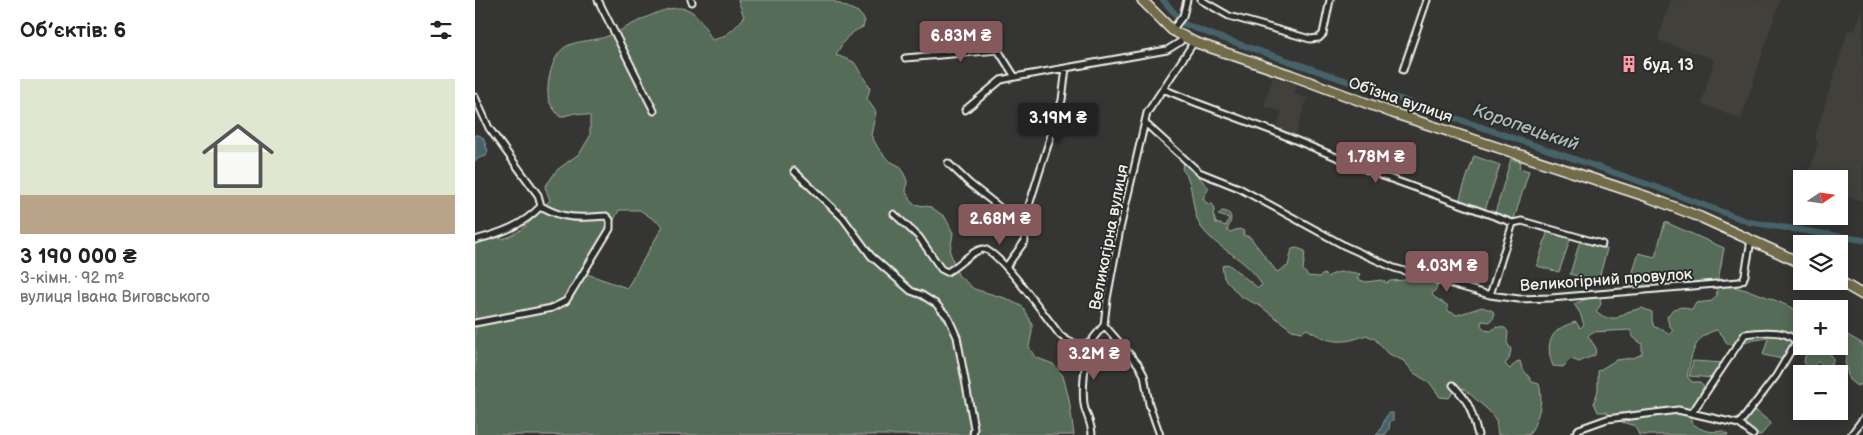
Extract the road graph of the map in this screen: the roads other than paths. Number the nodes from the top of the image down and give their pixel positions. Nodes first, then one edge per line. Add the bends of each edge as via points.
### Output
1 (598, 0) edge
2 (1142, 0) edge
3 (1187, 0) edge
4 (1201, 0) edge
5 (1330, 0) edge
6 (1427, 0) edge
7 (1172, 30) junction
8 (1183, 37) junction
9 (1194, 42) junction
10 (905, 58) dead end
11 (1066, 68) junction
12 (1403, 70) dead end
13 (1015, 76) junction
14 (1163, 89) junction
15 (475, 97) edge
16 (965, 110) dead end
17 (654, 111) dead end
18 (1145, 123) junction
19 (948, 163) dead end
20 (794, 171) dead end
21 (541, 206) junction
22 (894, 214) dead end
23 (1026, 215) dead end
24 (1513, 223) junction
25 (475, 240) edge
26 (1751, 240) junction
27 (1601, 244) dead end
28 (1793, 259) edge
29 (1006, 267) junction
30 (1848, 286) edge
31 (1490, 295) junction
32 (1863, 295) edge
33 (475, 322) edge
34 (1104, 325) junction
35 (1090, 344) junction
36 (1453, 385) dead end
37 (1692, 413) junction
38 (1863, 419) edge
39 (1739, 424) junction
40 (973, 435) edge
41 (1093, 435) edge
42 (1160, 435) edge
43 (1477, 435) edge
44 (1574, 435) edge
45 (1753, 435) edge
46 (1851, 435) edge

1 - 17 street
2 - 7 main road, Обʼїзна вулиця
3 - 7 street via 1183,16
4 - 5 street via 1229,16 1310,39 1323,34
6 - 12 street
7 - 8 main road, Обʼїзна вулиця
8 - 9 main road, Обʼїзна вулиця
8 - 11 street via 1167,50
9 - 14 street, Великогірна вулиця
9 - 26 main road, Обʼїзна вулиця via 1648,198
10 - 13 street via 998,50
11 - 13 street
11 - 23 street via 1062,100
13 - 16 street via 1001,80
14 - 18 street, Великогірна вулиця via 1147,113
14 - 24 street via 1380,175
15 - 21 street via 489,128 538,195
18 - 31 street, Великогірний провулок via 1199,172 1239,188 1345,246 1394,268
18 - 34 street, Великогірна вулиця via 1120,229
19 - 29 street via 1023,226 1025,241
20 - 40 street via 843,218 871,256 911,291 936,304 948,317 957,337
21 - 25 street via 517,226
21 - 33 street via 572,218 607,216 609,229 566,301 552,308
22 - 29 street via 919,237 941,269 947,272 983,249 991,252
24 - 27 street via 1522,221
24 - 31 street
26 - 28 main road, Обʼїзна вулиця
26 - 31 street, Великогірний провулок via 1745,275 1739,282 1551,298 1519,299
29 - 35 street via 1059,335 1075,345
30 - 32 main road
34 - 35 street
34 - 42 street, Великогірна вулиця via 1138,364
35 - 41 street via 1083,393
36 - 43 street via 1471,408
37 - 39 street
37 - 39 street via 1745,334 1793,337 1795,345 1776,376
37 - 44 street via 1678,410 1607,419
38 - 46 street
39 - 45 street

